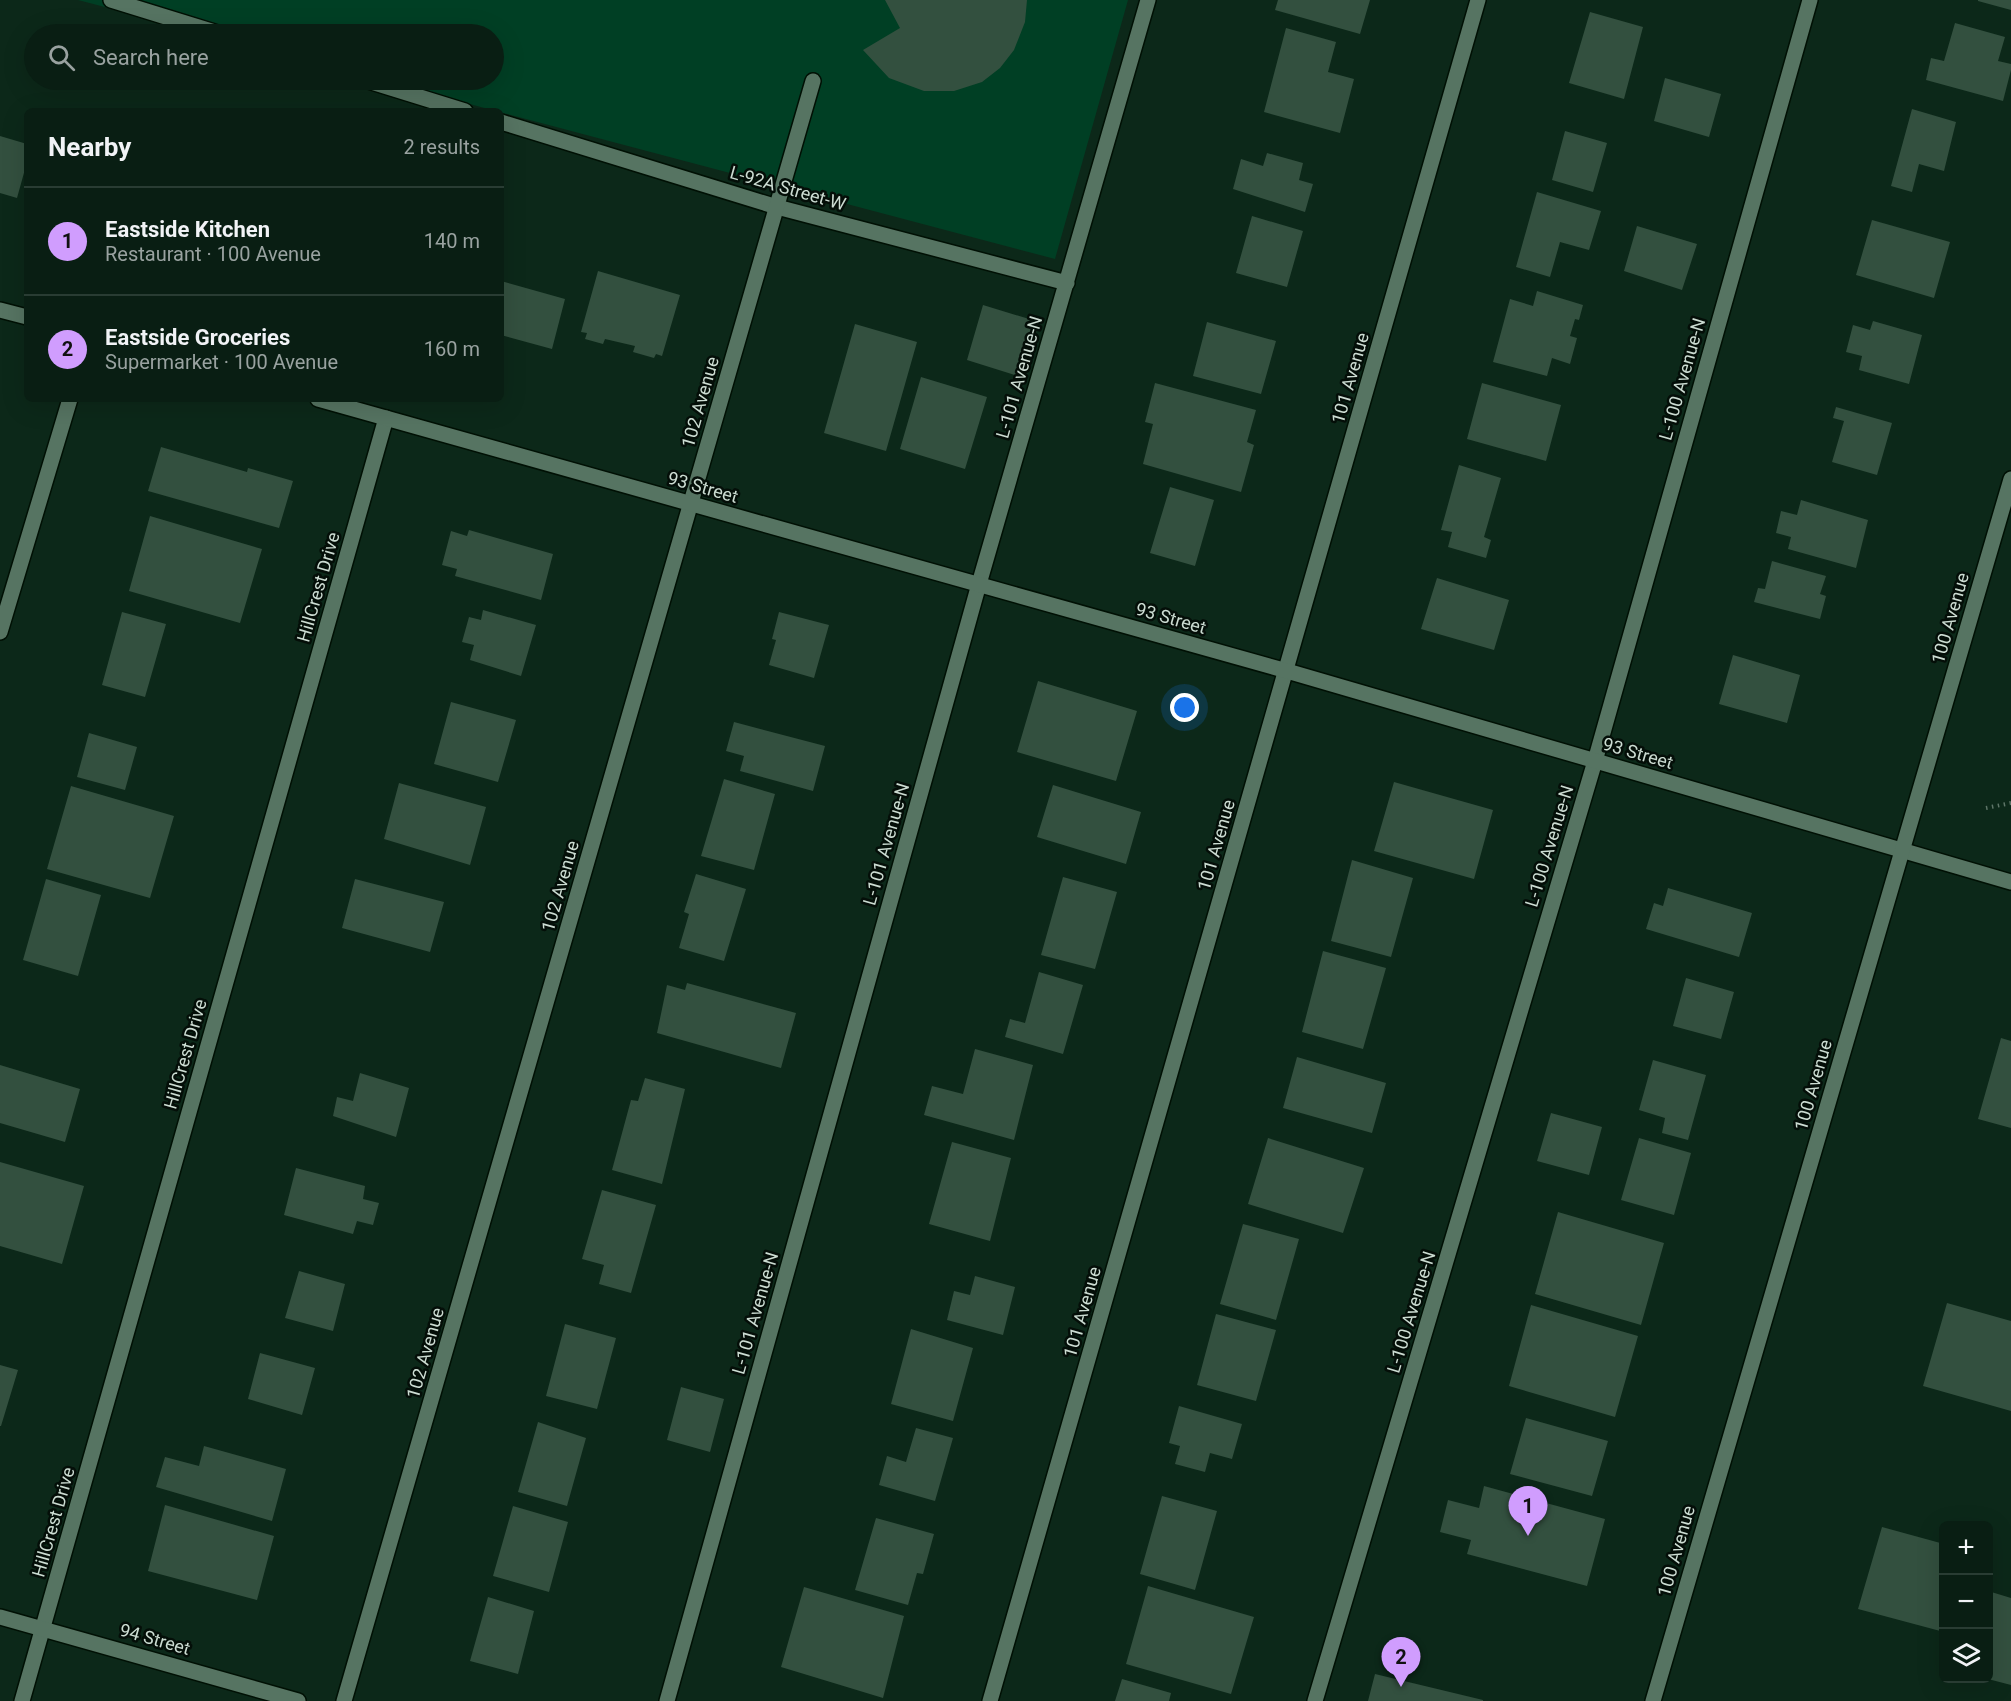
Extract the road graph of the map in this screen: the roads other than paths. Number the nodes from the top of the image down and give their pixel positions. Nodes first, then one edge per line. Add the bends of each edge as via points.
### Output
1 (111, 0) edge
2 (1148, 0) edge
3 (1478, 0) edge
4 (1810, 0) edge
5 (189, 24) edge
6 (813, 81) dead end
7 (397, 90) edge
8 (455, 108) edge
9 (504, 123) edge
10 (777, 207) junction
11 (1066, 283) junction
12 (0, 310) edge
13 (24, 316) edge
14 (69, 402) edge
15 (329, 402) edge
16 (386, 418) junction
17 (2011, 479) edge
18 (691, 504) junction
19 (979, 584) junction
20 (0, 632) edge
21 (1287, 671) junction
22 (1595, 761) junction
23 (1902, 850) junction
24 (2011, 882) edge
25 (0, 1617) edge
26 (44, 1627) junction
27 (22, 1701) edge
28 (298, 1701) edge
29 (344, 1701) edge
30 (667, 1701) edge
31 (990, 1701) edge
32 (1316, 1701) edge
33 (1653, 1701) edge

1 - 5 street
2 - 11 street, L-101 Avenue-N
3 - 21 street, 101 Avenue
4 - 22 street, L-100 Avenue-N
6 - 10 street, 102 Avenue
7 - 8 street
9 - 10 street, L-92A Street-W
10 - 11 street, L-92A Street-W
10 - 18 street, 102 Avenue
11 - 19 street, L-101 Avenue-N
12 - 13 street
14 - 20 street
15 - 16 street, 93 Street
16 - 18 street, 93 Street
16 - 26 street, HillCrest Drive
17 - 23 street, 100 Avenue
18 - 19 street, 93 Street
18 - 29 street, 102 Avenue
19 - 21 street, 93 Street
19 - 30 street, L-101 Avenue-N
21 - 22 street, 93 Street
21 - 31 street, 101 Avenue
22 - 23 street, 93 Street
22 - 32 street, L-100 Avenue-N
23 - 24 street, 93 Street
23 - 33 street, 100 Avenue
25 - 26 street, 94 Street
26 - 27 street, HillCrest Drive
26 - 28 street, 94 Street

